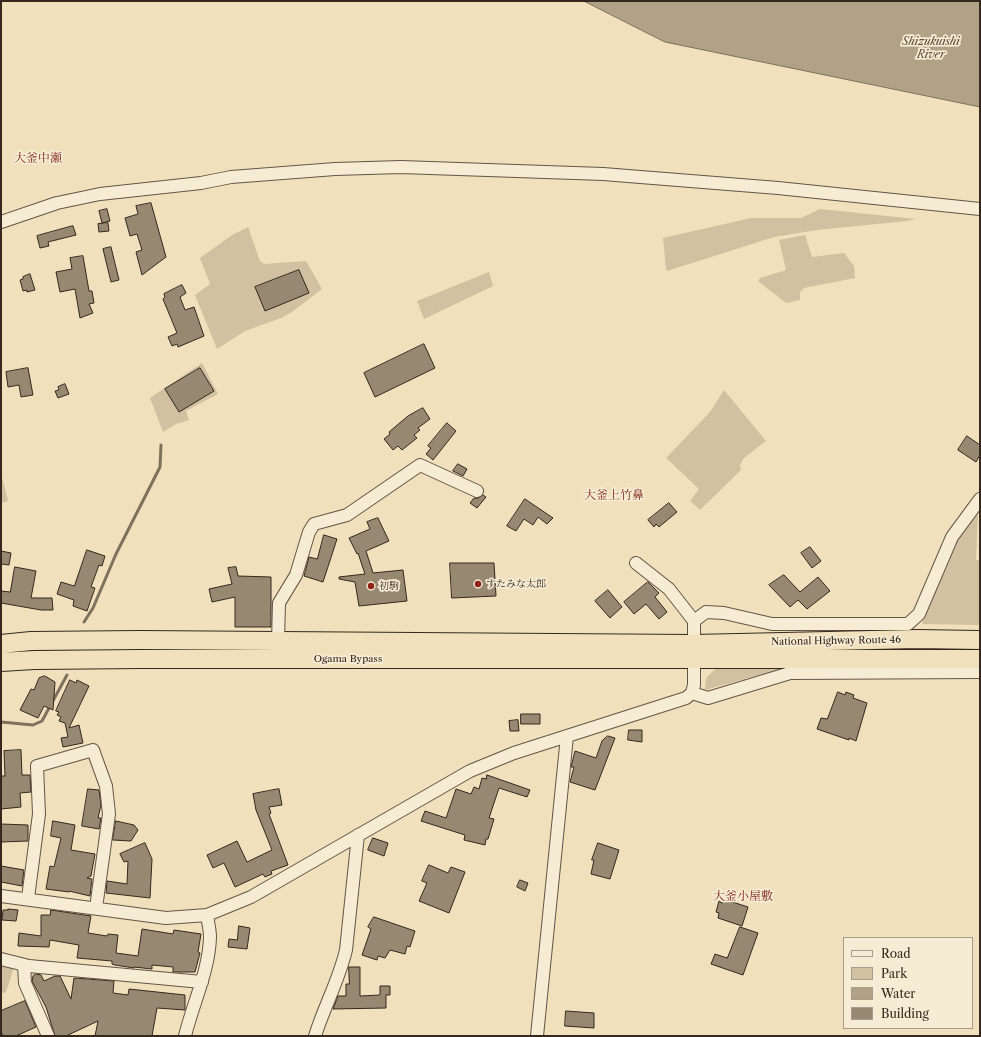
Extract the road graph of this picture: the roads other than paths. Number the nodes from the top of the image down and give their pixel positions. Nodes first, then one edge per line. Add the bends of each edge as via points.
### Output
1 (980, 209) edge
2 (1, 222) edge
3 (477, 491) dead end
4 (980, 499) edge
5 (636, 563) dead end
6 (694, 621) junction
7 (980, 640) edge
8 (278, 641) junction
9 (1, 644) edge
10 (694, 651) junction
11 (980, 659) edge
12 (1, 662) edge
13 (980, 672) edge
14 (692, 693) junction
15 (567, 736) junction
16 (358, 835) junction
17 (1, 896) edge
18 (28, 898) junction
19 (96, 908) junction
20 (207, 915) junction
21 (1, 959) edge
22 (24, 965) junction
23 (202, 982) junction
24 (48, 1036) edge
25 (185, 1036) edge
26 (315, 1036) edge
27 (537, 1036) edge

1 - 2 street via 778,188 603,174 401,168 335,169 231,177 201,183 100,194 57,203
3 - 8 street via 420,465 347,514 314,524 309,532 296,575 279,603
4 - 6 street via 952,537 919,614 908,624 772,624 724,613 706,612
5 - 6 street via 669,590
6 - 10 street
7 - 10 highway, National Highway Route 46 via 917,639
8 - 9 highway, Ogama Bypass via 31,641
8 - 10 highway, Ogama Bypass
10 - 11 highway, National Highway Route 46
10 - 12 highway, Ogama Bypass
10 - 14 street
13 - 14 street via 790,672 708,698
14 - 15 street via 686,698
15 - 16 street via 470,771
15 - 27 street
16 - 20 street via 251,896
16 - 26 street via 346,950 342,968
17 - 18 street
18 - 19 street
18 - 19 street via 39,814 37,766 93,750 106,786 109,814
19 - 20 street via 166,918
20 - 23 street via 210,936
21 - 22 street
22 - 23 street
22 - 24 street via 25,982
23 - 25 street

